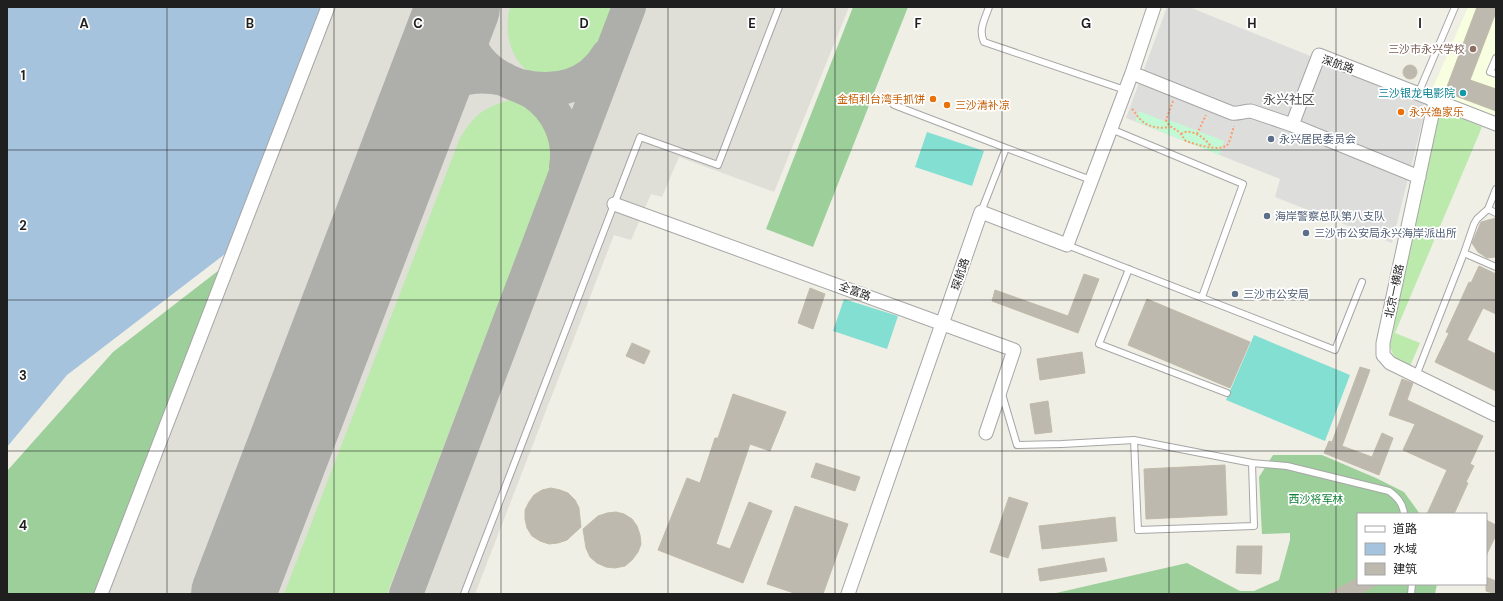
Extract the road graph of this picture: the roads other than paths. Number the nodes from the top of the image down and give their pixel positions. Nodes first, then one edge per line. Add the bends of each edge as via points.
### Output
1 (328, 7) edge
2 (779, 7) edge
3 (989, 7) edge
4 (1154, 7) edge
5 (1455, 7) edge
6 (1496, 58) edge
7 (1132, 73) junction
8 (1496, 74) edge
9 (1125, 90) junction
10 (1418, 94) junction
11 (1435, 101) junction
12 (894, 105) dead end
13 (1496, 124) edge
14 (1292, 125) junction
15 (1111, 129) junction
16 (1006, 148) junction
17 (1419, 177) junction
18 (1091, 180) junction
19 (1496, 189) edge
20 (614, 204) junction
21 (1488, 210) junction
22 (981, 212) junction
23 (1496, 213) edge
24 (1067, 245) junction
25 (1464, 253) junction
26 (1496, 267) edge
27 (1128, 269) junction
28 (1362, 282) dead end
29 (1202, 297) junction
30 (943, 323) junction
31 (1416, 376) junction
32 (1000, 389) junction
33 (1227, 394) dead end
34 (1496, 415) edge
35 (986, 433) dead end
36 (1134, 440) junction
37 (1252, 462) junction
38 (1404, 513) edge
39 (101, 594) edge
40 (464, 594) edge
41 (848, 594) edge

1 - 39 street
2 - 20 lane via 718,165 640,137
3 - 9 lane via 981,30 984,42
4 - 7 street
5 - 10 lane
6 - 8 lane via 1490,72
7 - 9 street
7 - 14 street via 1232,113 1251,111
9 - 15 street
10 - 11 street, 深航路
10 - 14 street, 深航路 via 1319,55
11 - 13 street, 深航路
11 - 17 street, 北京一横路
12 - 16 lane
14 - 17 street
15 - 18 street
15 - 29 lane via 1243,184
16 - 18 lane
16 - 22 lane, 琛航路
17 - 31 street, 北京一横路 via 1383,343 1383,356 1390,363
18 - 24 street
19 - 21 lane
20 - 30 street, 全富路
20 - 40 lane
21 - 23 lane
21 - 25 lane via 1474,224
22 - 24 street
22 - 30 street, 琛航路
24 - 27 lane
25 - 26 lane
25 - 31 lane
27 - 29 lane
27 - 33 lane via 1099,344
28 - 29 lane via 1335,350
30 - 32 street, 全富路 via 1014,350
30 - 41 street, 琛航路
31 - 34 street, 北京一横路
32 - 35 street, 全富路
32 - 36 lane via 1017,445
36 - 37 lane
36 - 37 lane via 1138,530 1254,526
37 - 38 lane via 1288,466 1389,491 1398,498

